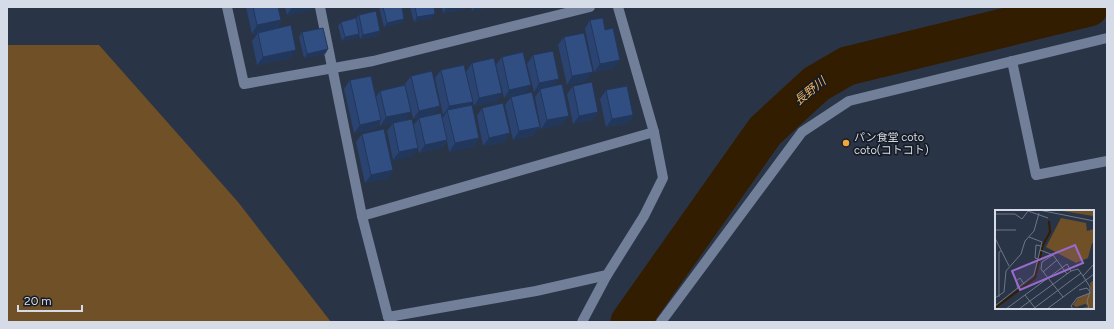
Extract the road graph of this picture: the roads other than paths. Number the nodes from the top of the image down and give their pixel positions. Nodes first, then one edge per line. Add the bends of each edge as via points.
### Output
1 (227, 7) edge
2 (320, 7) edge
3 (590, 7) edge
4 (618, 7) edge
5 (1107, 38) edge
6 (1012, 61) junction
7 (333, 68) junction
8 (654, 132) junction
9 (1107, 161) edge
10 (362, 216) junction
11 (607, 275) junction
12 (390, 320) edge
13 (582, 322) edge
14 (661, 322) edge

1 - 7 street via 244,84
2 - 7 street
3 - 7 street via 373,61
4 - 8 street
5 - 6 street
6 - 9 street via 1036,175
6 - 14 street via 849,101 802,132
7 - 10 street
8 - 10 street
8 - 11 street via 663,178 644,216
10 - 12 street
11 - 12 street
11 - 13 street

